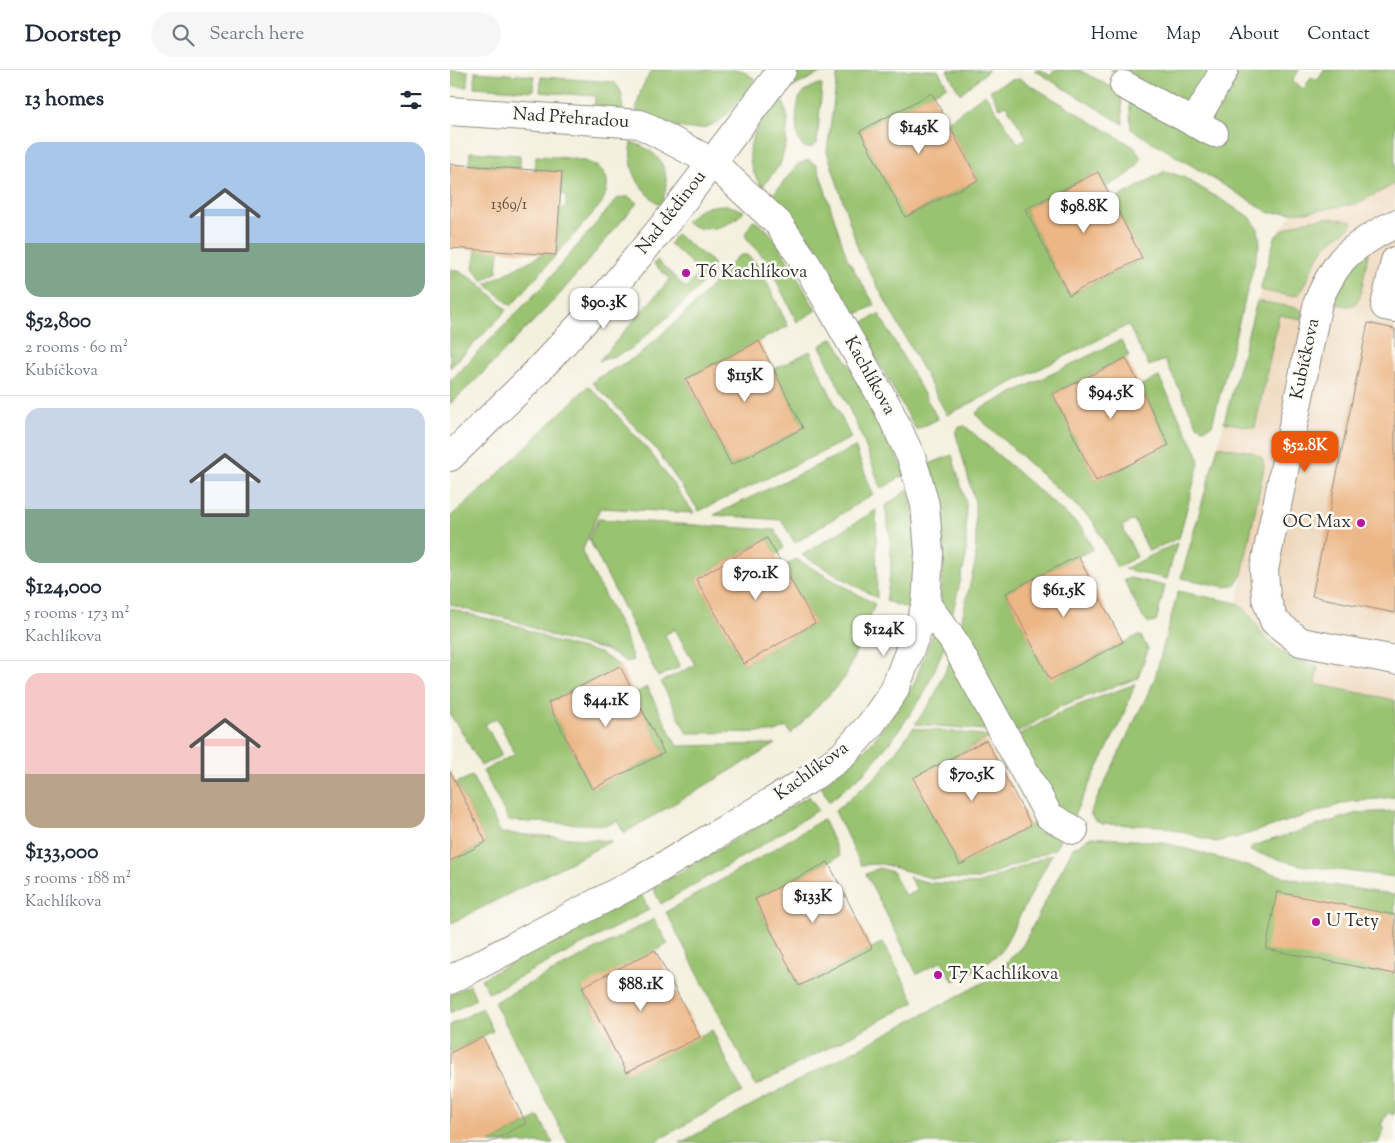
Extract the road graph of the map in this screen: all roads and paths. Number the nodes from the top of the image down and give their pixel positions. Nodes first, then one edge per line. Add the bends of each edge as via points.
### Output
1 (782, 70) edge
2 (1224, 70) edge
3 (1124, 85) dead end
4 (450, 111) edge
5 (712, 162) junction
6 (1388, 227) edge
7 (1395, 260) edge
8 (1395, 308) edge
9 (450, 457) edge
10 (926, 604) junction
11 (1395, 660) edge
12 (1074, 830) dead end
13 (450, 980) edge

1 - 5 street, Nad dědinou
2 - 3 street via 1204,128
4 - 5 street, Nad Přehradou via 640,124
5 - 9 street, Nad dědinou via 588,317
5 - 10 street, Kachlíkova via 778,223 807,265 888,408 911,457 925,505 930,552
6 - 11 street, Kubíčkova via 1342,259 1318,302 1264,570 1266,598 1274,621 1301,642
7 - 8 street via 1386,306
10 - 12 street via 953,640 1049,816
10 - 13 street, Kachlíkova via 894,691 871,724 842,756 808,780 640,880

